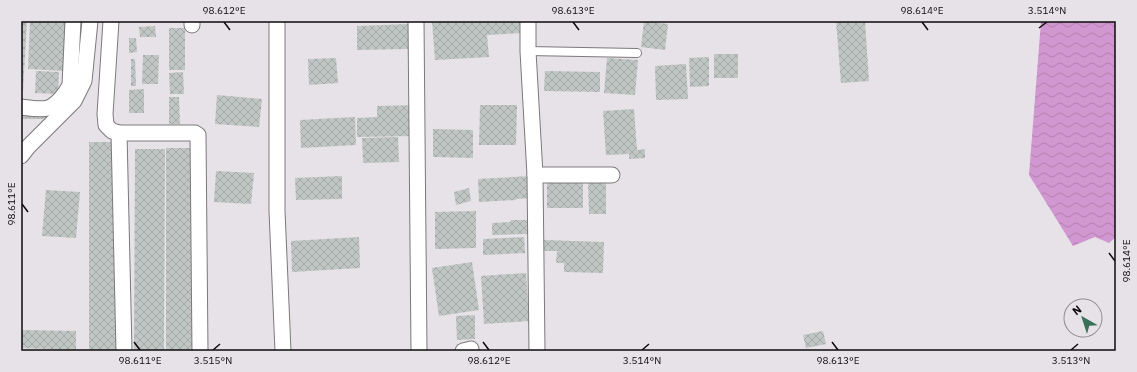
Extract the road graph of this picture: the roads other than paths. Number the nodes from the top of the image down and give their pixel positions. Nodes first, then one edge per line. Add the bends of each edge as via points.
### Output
1 (73, 21) edge
2 (90, 21) edge
3 (111, 21) edge
4 (277, 21) edge
5 (416, 21) edge
6 (528, 21) edge
7 (528, 51) junction
8 (637, 53) dead end
9 (21, 107) edge
10 (119, 133) junction
11 (21, 156) edge
12 (535, 174) junction
13 (612, 175) dead end
14 (124, 351) edge
15 (200, 351) edge
16 (283, 351) edge
17 (419, 351) edge
18 (537, 351) edge

1 - 9 street via 70,85 67,92 48,108
2 - 11 street via 84,81 74,101
3 - 10 street via 105,114 106,125
4 - 16 street via 277,211
5 - 17 street
6 - 7 street
7 - 8 lane
7 - 12 street
10 - 14 street
10 - 15 street via 198,135
12 - 13 street
12 - 18 street

